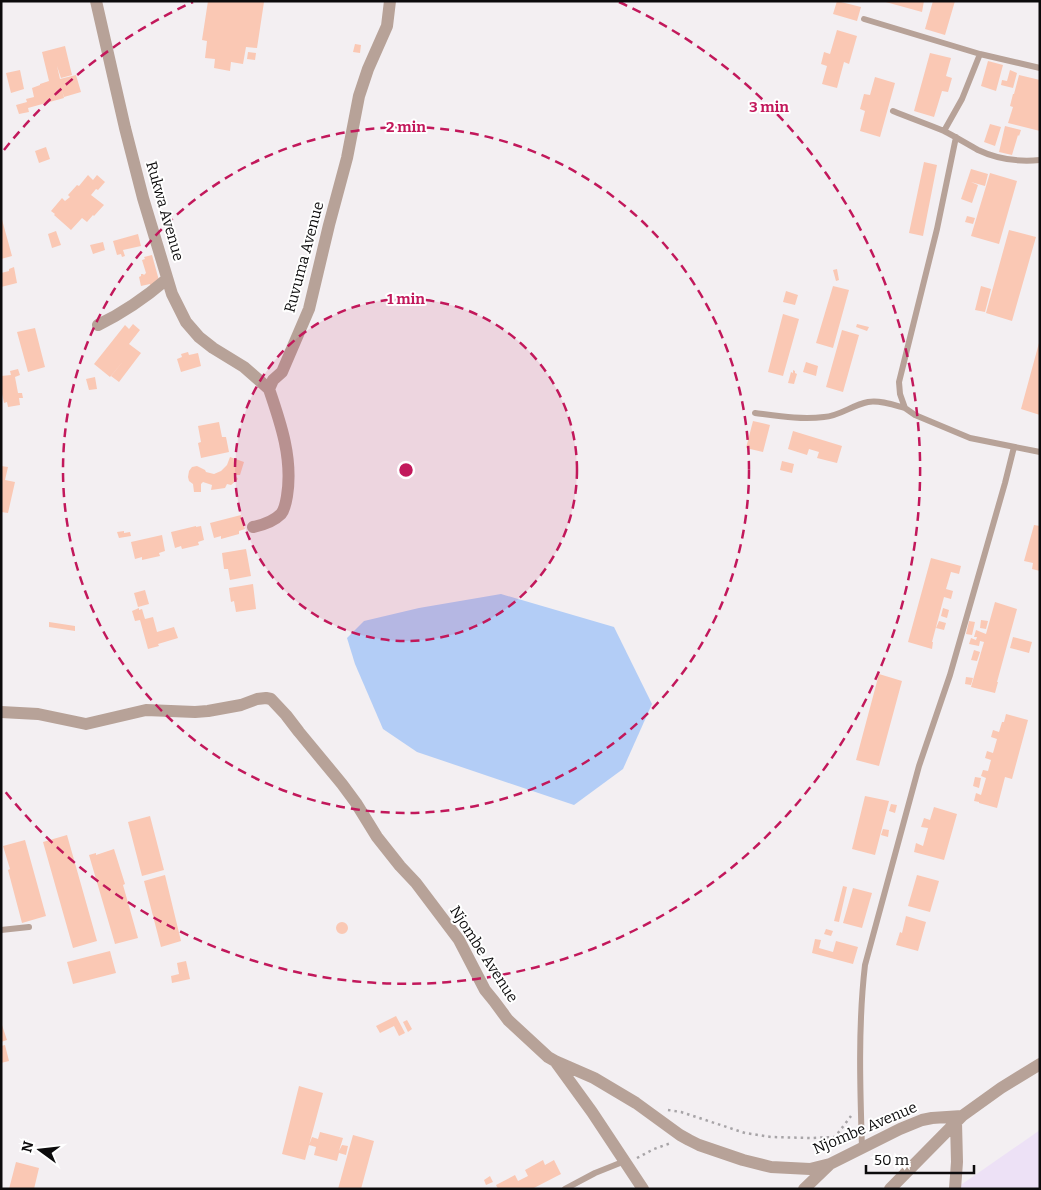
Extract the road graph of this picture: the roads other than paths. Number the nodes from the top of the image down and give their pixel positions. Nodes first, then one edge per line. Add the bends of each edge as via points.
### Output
1 (96, 1) edge
2 (390, 1) edge
3 (864, 19) dead end
4 (980, 54) junction
5 (1040, 68) edge
6 (893, 111) dead end
7 (944, 131) junction
8 (956, 137) junction
9 (1040, 160) edge
10 (167, 278) junction
11 (98, 325) dead end
12 (269, 389) junction
13 (905, 408) junction
14 (755, 413) dead end
15 (1014, 447) junction
16 (1040, 452) edge
17 (253, 527) dead end
18 (1, 712) edge
19 (29, 927) dead end
20 (1, 930) edge
21 (555, 1061) junction
22 (1040, 1064) edge
23 (959, 1119) junction
24 (862, 1148) junction
25 (625, 1162) junction
26 (830, 1164) junction
27 (565, 1189) edge
28 (643, 1189) edge
29 (804, 1189) edge
30 (890, 1189) edge
31 (955, 1189) edge

1 - 10 street, Rukwa Avenue via 125,128
2 - 12 street, Ruvuma Avenue via 387,26 359,96 309,309 283,370 272,380
3 - 4 lane
4 - 5 lane
4 - 7 lane via 962,99
6 - 7 lane
7 - 8 lane
8 - 9 lane via 1004,158
8 - 13 lane via 900,382
10 - 11 street via 137,303
10 - 12 street, Rukwa Avenue via 186,322 199,337 244,367
12 - 17 street via 284,438 287,492 281,514 269,523
13 - 14 lane via 868,402 820,418
13 - 15 lane via 929,422 970,438
15 - 16 lane
15 - 24 lane via 950,675 919,766 865,965 862,995
18 - 21 street, Njombe Avenue via 38,714 86,724 146,710 208,711 241,705 257,698 271,700 342,784 377,837 459,940 485,990 508,1020
19 - 20 lane
21 - 25 street
21 - 26 street, Njombe Avenue via 594,1078 689,1140 772,1167 810,1169
22 - 23 street
23 - 24 street, Njombe Avenue via 922,1120
23 - 30 street
23 - 31 street
24 - 26 street, Njombe Avenue
25 - 27 lane via 594,1173
25 - 28 street
26 - 29 street

